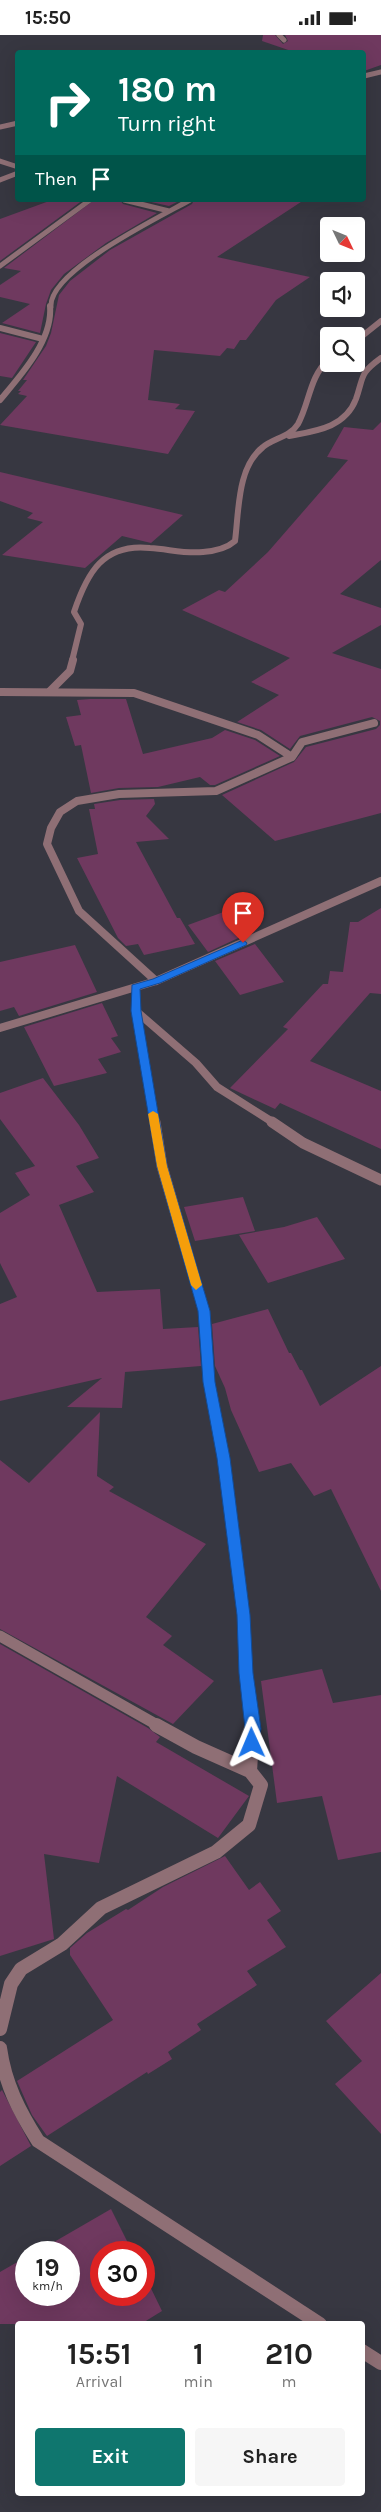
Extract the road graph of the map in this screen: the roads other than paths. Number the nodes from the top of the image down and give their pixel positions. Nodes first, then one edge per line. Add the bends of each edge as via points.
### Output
1 (279, 35) edge
2 (284, 40) dead end
3 (381, 72) edge
4 (366, 76) edge
5 (15, 124) edge
6 (0, 127) edge
7 (0, 161) edge
8 (15, 166) edge
9 (15, 174) edge
10 (0, 180) edge
11 (87, 202) edge
12 (132, 202) edge
13 (186, 202) edge
14 (169, 211) junction
15 (0, 266) edge
16 (381, 321) edge
17 (0, 328) edge
18 (365, 334) edge
19 (43, 339) junction
20 (381, 357) edge
21 (320, 367) edge
22 (0, 400) edge
23 (285, 437) junction
24 (50, 691) junction
25 (0, 692) edge
26 (374, 723) dead end
27 (292, 757) junction
28 (381, 881) edge
29 (156, 981) junction
30 (136, 988) junction
31 (136, 1011) junction
32 (0, 1028) edge
33 (381, 1180) edge
34 (0, 1636) edge
35 (250, 1771) junction
36 (0, 2029) edge
37 (0, 2048) edge
38 (315, 2321) edge
39 (365, 2353) edge
40 (381, 2363) edge

1 - 2 street
3 - 4 street
5 - 6 street
7 - 8 street
9 - 10 street
11 - 15 street
12 - 14 street
13 - 14 street
14 - 19 street via 88,259 62,280 50,300 51,313
16 - 18 street
17 - 19 street
19 - 22 street via 21,375
20 - 23 street via 364,370 352,408 342,419 316,431
21 - 23 street via 300,420 294,431
23 - 24 street via 259,450 248,466 236,541 230,546 203,552 129,547 118,549 98,563 78,598 74,612 81,624 70,671
24 - 25 street
24 - 27 street via 134,693 258,735
26 - 27 street via 302,742
27 - 29 street via 216,791 119,794 77,801 60,812 50,828 47,844 79,911
28 - 29 street
29 - 30 street
30 - 31 street
30 - 32 street
31 - 33 street via 196,1063 217,1087 303,1143
31 - 35 street via 162,1166 204,1311 209,1382 224,1458 244,1615 246,1673 254,1729
34 - 35 street via 196,1747
35 - 36 street via 260,1785 249,1825 216,1852 101,1908 62,1944 21,1969 11,1984
37 - 38 street via 3,2073 12,2101 38,2141
39 - 40 street

